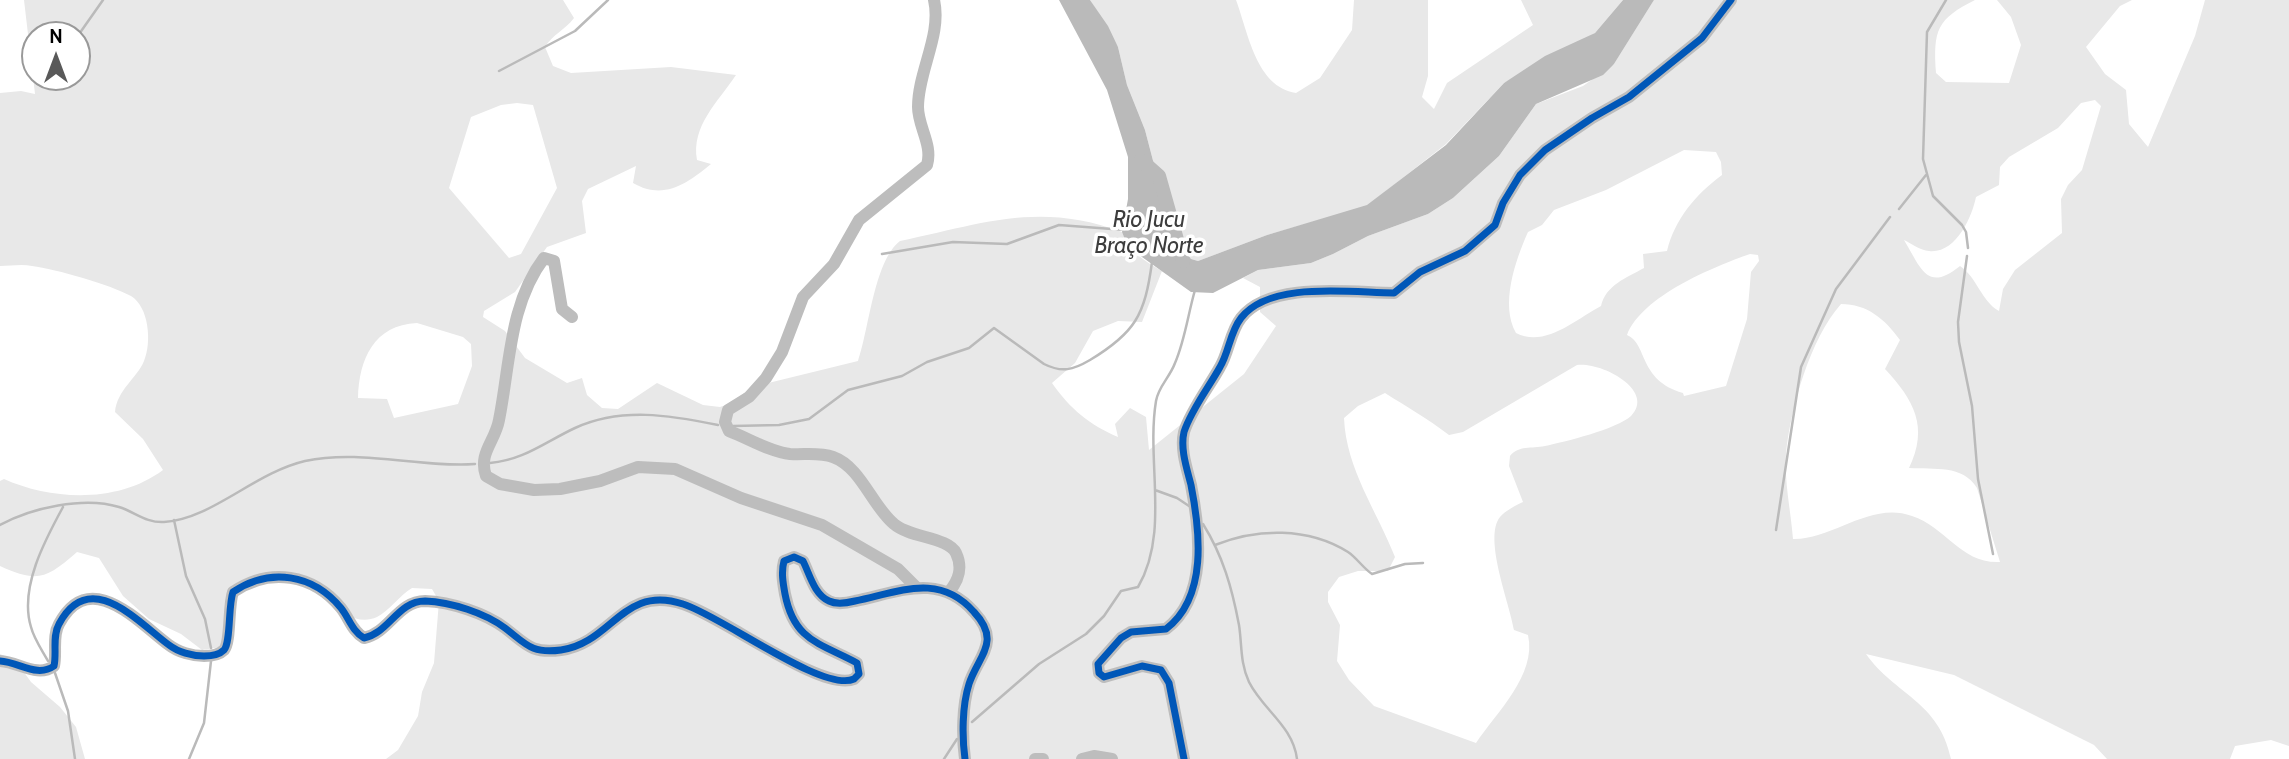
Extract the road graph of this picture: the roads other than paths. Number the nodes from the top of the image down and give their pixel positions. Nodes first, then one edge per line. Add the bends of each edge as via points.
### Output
1 (934, 0) edge
2 (1731, 0) edge
3 (572, 317) dead end
4 (916, 587) junction
5 (949, 593) junction
6 (0, 661) edge
7 (965, 759) edge
8 (1035, 759) edge
9 (1043, 759) edge
10 (1082, 759) edge
11 (1112, 759) edge
12 (1184, 759) edge

1 - 5 street via 935,25 917,106 928,146 927,165 859,220 834,264 803,298 782,352 766,378 749,397 728,410 725,422 729,431 787,454 840,460 893,523 909,535 953,548 960,567
2 - 12 street via 1702,38 1629,97 1545,150 1520,175 1495,225 1465,251 1420,272 1394,293 1301,292 1242,316 1223,363 1184,433 1199,549 1185,608 1166,629 1131,632 1121,638 1098,664 1104,677 1142,666 1161,670 1169,683
3 - 4 street via 562,309 554,261 544,258 533,272 512,338 499,422 484,454 486,476 500,484 560,489 638,467 675,469 741,498 822,525 898,569
4 - 5 street via 932,586
4 - 6 street via 842,604 829,602 817,592 803,561 794,557 784,561 789,612 797,628 859,667 855,679 841,682 794,665 757,640 670,599 632,605 581,644 536,650 469,610 426,601 413,603 374,636 364,638 323,590 292,576 233,592 226,647 214,656 189,654 170,646 119,605 100,600 86,601 64,617 55,634 54,666 41,672
5 - 7 street via 976,613 988,643 965,702
8 - 9 street
10 - 11 street

